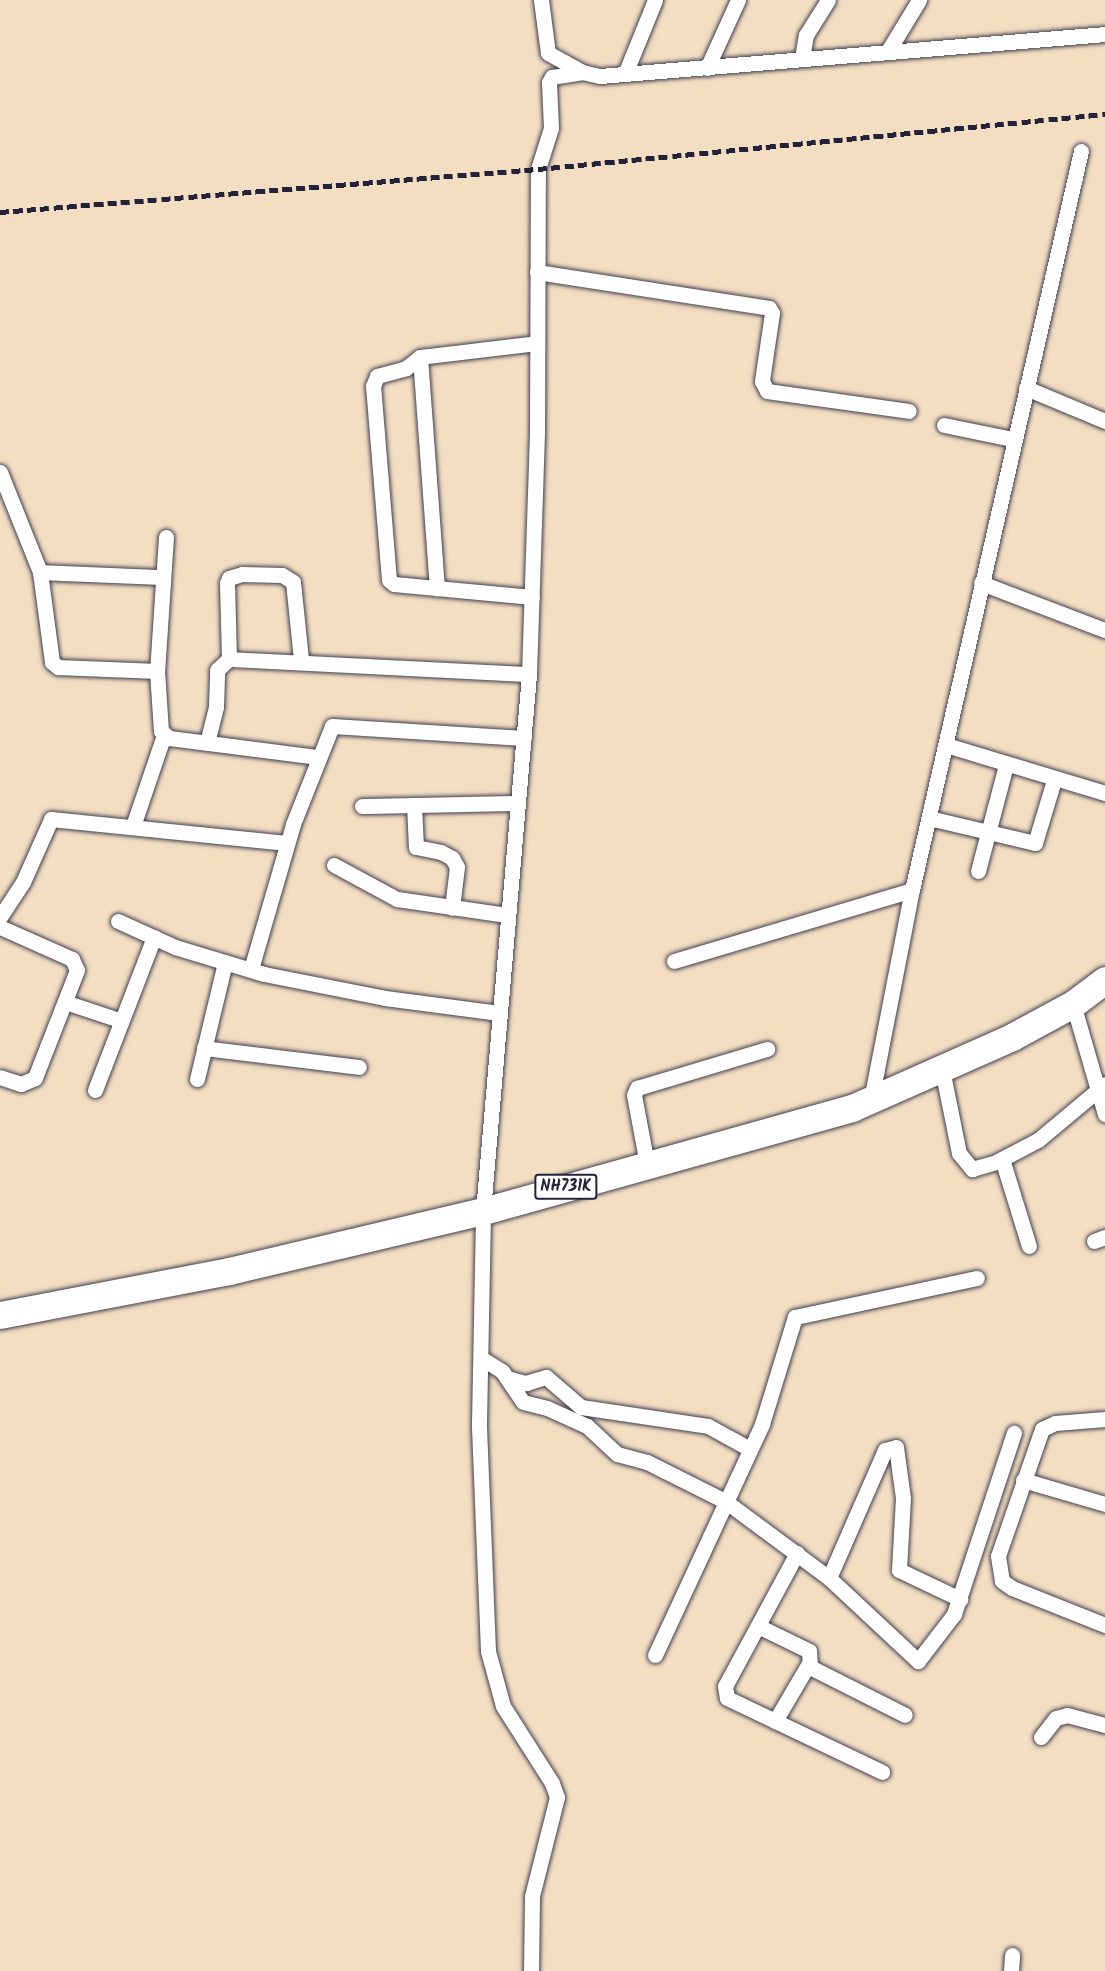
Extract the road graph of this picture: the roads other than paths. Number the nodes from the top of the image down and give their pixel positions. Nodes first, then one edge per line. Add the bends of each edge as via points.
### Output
1 (541, 0) edge
2 (655, 0) edge
3 (738, 0) edge
4 (828, 0) edge
5 (919, 0) edge
6 (1105, 34) edge
7 (888, 51) junction
8 (802, 59) junction
9 (707, 68) junction
10 (582, 72) junction
11 (625, 74) junction
12 (1081, 151) dead end
13 (537, 272) junction
14 (537, 343) junction
15 (420, 357) junction
16 (1026, 388) junction
17 (909, 411) dead end
18 (1105, 421) edge
19 (944, 425) dead end
20 (1012, 439) junction
21 (0, 472) edge
22 (166, 537) dead end
23 (40, 572) junction
24 (161, 577) junction
25 (981, 583) junction
26 (437, 588) junction
27 (532, 597) junction
28 (1105, 630) edge
29 (229, 659) junction
30 (301, 660) junction
31 (157, 671) junction
32 (529, 674) junction
33 (164, 735) junction
34 (524, 738) junction
35 (207, 743) junction
36 (946, 745) junction
37 (317, 757) junction
38 (1006, 765) junction
39 (1054, 780) junction
40 (1105, 793) edge
41 (518, 803) junction
42 (414, 805) junction
43 (362, 806) dead end
44 (929, 818) junction
45 (134, 826) junction
46 (989, 832) junction
47 (287, 843) junction
48 (334, 865) dead end
49 (978, 872) dead end
50 (912, 890) junction
51 (452, 908) junction
52 (507, 915) junction
53 (0, 917) edge
54 (118, 921) dead end
55 (0, 927) edge
56 (154, 937) junction
57 (674, 961) dead end
58 (225, 963) junction
59 (251, 969) junction
60 (1105, 980) edge
61 (65, 1002) junction
62 (1073, 1004) junction
63 (499, 1013) junction
64 (119, 1020) junction
65 (204, 1048) junction
66 (767, 1049) dead end
67 (359, 1067) dead end
68 (942, 1069) junction
69 (0, 1077) edge
70 (197, 1078) dead end
71 (1101, 1087) edge
72 (95, 1090) dead end
73 (871, 1100) junction
74 (1105, 1114) edge
75 (1002, 1159) junction
76 (647, 1164) junction
77 (483, 1211) junction
78 (1029, 1246) dead end
79 (977, 1278) dead end
80 (0, 1315) edge
81 (481, 1358) junction
82 (507, 1378) junction
83 (1105, 1419) edge
84 (1014, 1433) dead end
85 (750, 1449) junction
86 (1023, 1480) junction
87 (725, 1501) junction
88 (1105, 1504) edge
89 (797, 1553) junction
90 (829, 1578) junction
91 (960, 1599) junction
92 (1105, 1624) edge
93 (758, 1626) junction
94 (655, 1655) dead end
95 (807, 1665) junction
96 (905, 1715) dead end
97 (775, 1721) junction
98 (1105, 1725) edge
99 (1041, 1737) dead end
100 (882, 1772) dead end
101 (1012, 1955) dead end
102 (531, 1971) edge
103 (1011, 1971) edge

1 - 10 street via 548,53
2 - 11 street
3 - 9 street
4 - 8 street via 806,35
5 - 7 street
6 - 7 street
7 - 8 street
8 - 9 street
9 - 11 street
10 - 11 street via 600,76
10 - 13 street via 552,77 549,82 551,128 538,168
12 - 16 street
13 - 14 street
13 - 17 street via 769,308 772,313 762,381 767,391
14 - 15 street
14 - 27 street
15 - 26 street
15 - 26 street via 402,369 377,376 373,386 387,574 394,584
16 - 18 street
16 - 20 street
19 - 20 street
20 - 25 street
21 - 23 street
22 - 24 street
23 - 24 street
23 - 31 street via 52,662 58,667
24 - 31 street
25 - 28 street
25 - 36 street
26 - 27 street
27 - 32 street
29 - 30 street
29 - 30 street via 227,584 229,578 242,574 282,576 293,582
29 - 35 street via 217,670 216,706
30 - 32 street
31 - 33 street via 158,723
32 - 34 street
33 - 35 street
33 - 45 street
34 - 37 street via 339,724 329,731
34 - 41 street
35 - 37 street
36 - 38 street
36 - 44 street
37 - 47 street
38 - 39 street
38 - 46 street
39 - 40 street
39 - 46 street via 1035,843
41 - 42 street
41 - 52 street
42 - 43 street
42 - 51 street via 416,847 444,854 457,867
44 - 46 street
44 - 50 street
45 - 47 street
45 - 53 street via 51,819 23,882
46 - 49 street
47 - 59 street
48 - 51 street via 388,897
50 - 57 street
50 - 73 street
51 - 52 street
52 - 63 street
54 - 56 street
55 - 61 street via 77,964
56 - 58 street
56 - 64 street
58 - 59 street
58 - 65 street
59 - 63 street via 385,998
60 - 62 highway, NH731K
61 - 64 street
61 - 69 street via 35,1078 21,1084
62 - 68 highway, NH731K
62 - 71 street
63 - 77 street
64 - 72 street
65 - 67 street
65 - 70 street
66 - 76 street via 637,1088 634,1095
68 - 73 highway, NH731K
68 - 75 street via 959,1153 966,1164 972,1169
71 - 74 street
71 - 75 street via 1050,1132
73 - 76 highway, NH731K
75 - 78 street
76 - 77 highway, NH731K
77 - 80 highway, NH731K via 229,1271
77 - 81 street
79 - 85 street via 799,1313 770,1405
81 - 82 street
81 - 102 street via 484,1601 492,1674 503,1706 557,1797 535,1880
82 - 85 street via 526,1383 546,1377 581,1407 708,1426
82 - 87 street via 523,1402 587,1426 617,1454 647,1462
83 - 86 street via 1055,1423 1042,1429
84 - 91 street
85 - 87 street
86 - 88 street
86 - 92 street via 998,1556 1002,1581
87 - 89 street
87 - 94 street
89 - 90 street
89 - 93 street
90 - 91 street via 918,1661 951,1623
90 - 91 street via 885,1450 896,1447 903,1498 899,1570
93 - 95 street via 809,1651
93 - 97 street via 725,1692 731,1702
95 - 96 street
95 - 97 street
97 - 100 street
98 - 99 street via 1067,1715 1056,1718
101 - 103 street

